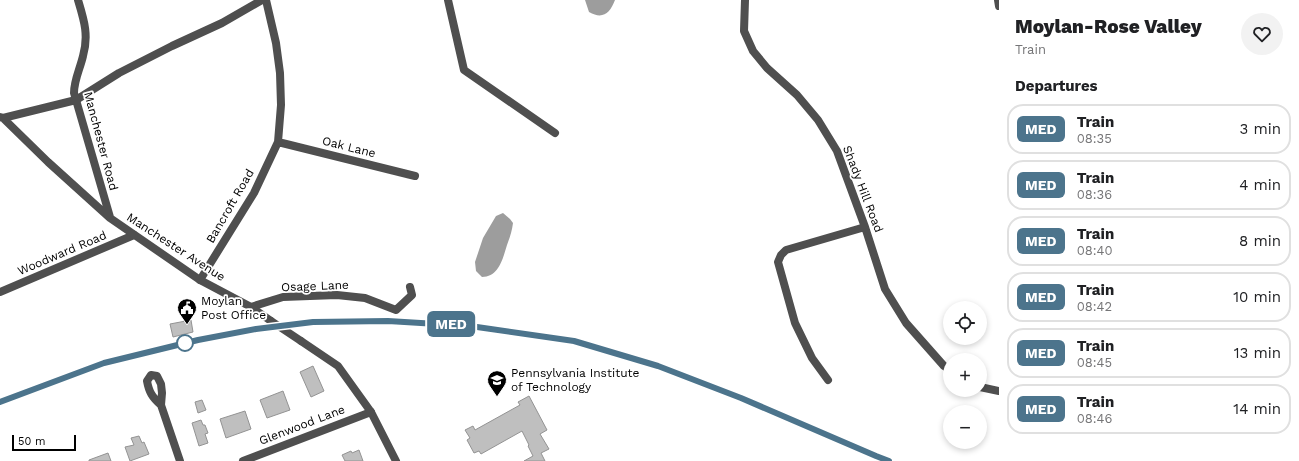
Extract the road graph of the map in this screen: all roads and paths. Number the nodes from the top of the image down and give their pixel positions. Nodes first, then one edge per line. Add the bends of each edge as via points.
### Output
1 (78, 0) edge
2 (262, 0) edge
3 (266, 0) edge
4 (448, 0) edge
5 (745, 0) edge
6 (998, 0) edge
7 (999, 6) edge
8 (76, 100) junction
9 (2, 118) edge
10 (555, 133) dead end
11 (278, 142) junction
12 (415, 176) dead end
13 (110, 218) junction
14 (865, 227) junction
15 (134, 235) junction
16 (200, 280) junction
17 (410, 288) dead end
18 (0, 292) edge
19 (251, 307) junction
20 (943, 365) edge
21 (828, 380) dead end
22 (987, 388) edge
23 (999, 391) edge
24 (161, 405) dead end
25 (371, 412) junction
26 (180, 461) edge
27 (243, 461) edge
28 (396, 461) edge

1 - 8 street, Manchester Road via 86,31 83,56 74,86
2 - 8 street via 222,23 119,73
3 - 11 street, Bancroft Road via 280,73
4 - 10 street via 464,70
5 - 14 street, Shady Hill Road via 744,31 754,51 767,68 797,95 818,120 837,152
6 - 7 street
8 - 9 street
8 - 13 street, Manchester Road
9 - 13 street, Manchester Avenue
11 - 12 street, Oak Lane
11 - 16 street, Bancroft Road via 254,193
13 - 15 street, Manchester Avenue
14 - 20 street, Shady Hill Road via 885,289 906,323
14 - 21 street via 786,250 780,255 778,262 795,323 812,358
15 - 16 street, Manchester Avenue
15 - 18 street, Woodward Road
16 - 19 street, Manchester Avenue
17 - 19 street, Osage Lane via 412,295 396,310 365,298 337,295 283,297
19 - 25 street, Manchester Avenue, bridge via 338,366
22 - 23 street
24 - 26 street
25 - 27 street, Glenwood Lane
25 - 28 street, Manchester Avenue

